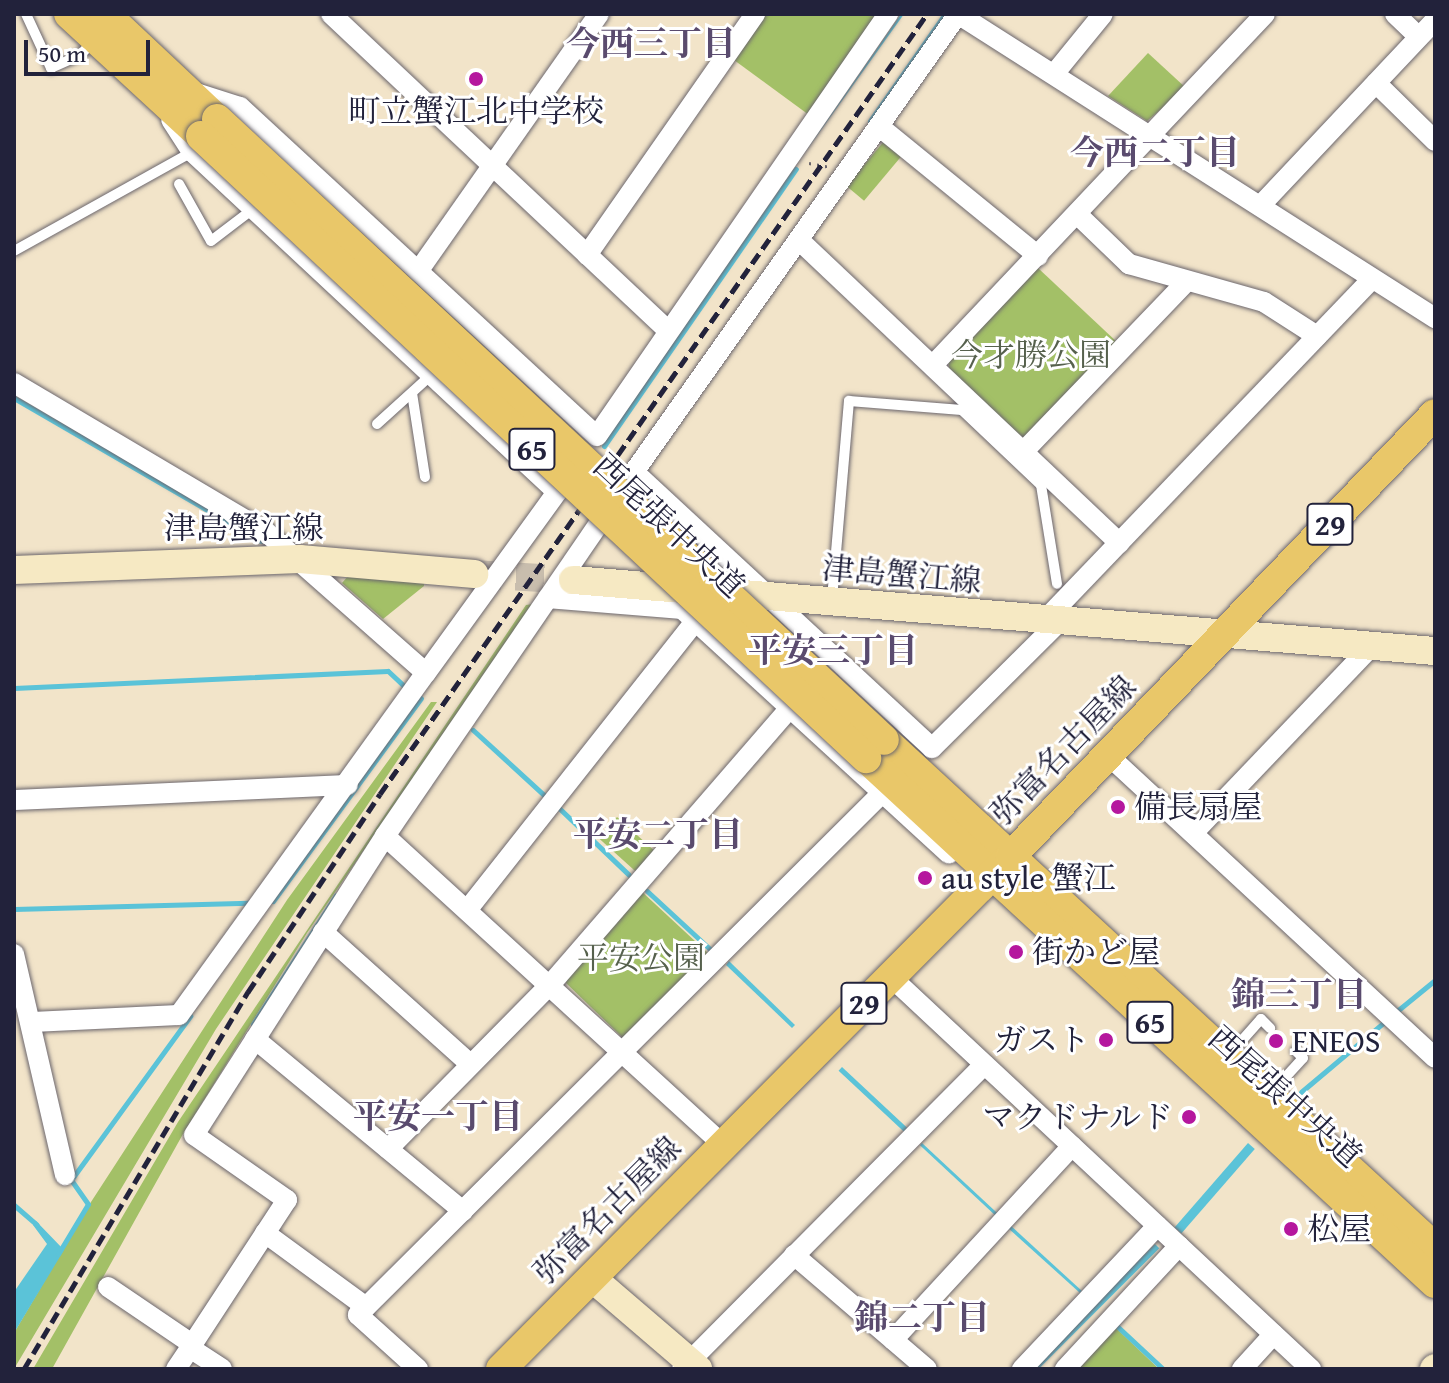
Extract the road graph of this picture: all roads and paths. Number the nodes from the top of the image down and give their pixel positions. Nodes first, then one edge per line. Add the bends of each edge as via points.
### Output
1 (26, 14) edge
2 (69, 14) edge
3 (331, 14) edge
4 (599, 14) edge
5 (755, 14) edge
6 (888, 14) edge
7 (958, 14) edge
8 (1103, 14) edge
9 (1265, 14) edge
10 (1395, 14) edge
11 (1435, 20) edge
12 (101, 26) edge
13 (1419, 37) junction
14 (1054, 74) junction
15 (1376, 83) junction
16 (186, 90) junction
17 (880, 127) junction
18 (203, 136) junction
19 (1150, 136) junction
20 (1435, 141) edge
21 (787, 159) junction
22 (493, 167) junction
23 (848, 171) junction
24 (179, 184) dead end
25 (1260, 206) junction
26 (253, 209) junction
27 (1078, 215) junction
28 (799, 240) junction
29 (14, 251) edge
30 (587, 255) junction
31 (1038, 256) junction
32 (419, 270) junction
33 (1372, 279) junction
34 (1185, 283) junction
35 (1435, 318) edge
36 (667, 330) junction
37 (1317, 336) junction
38 (933, 365) junction
39 (431, 375) junction
40 (14, 383) edge
41 (412, 393) junction
42 (1435, 414) edge
43 (377, 424) dead end
44 (1024, 451) junction
45 (634, 472) junction
46 (425, 477) dead end
47 (1119, 543) junction
48 (300, 559) junction
49 (14, 570) edge
50 (474, 574) tunnel mouth
51 (573, 580) tunnel mouth
52 (1057, 584) dead end
53 (548, 598) junction
54 (770, 599) junction
55 (832, 604) junction
56 (1053, 621) junction
57 (695, 622) junction
58 (1225, 635) junction
59 (1372, 646) junction
60 (1435, 651) edge
61 (426, 673) junction
62 (789, 709) junction
63 (1109, 756) junction
64 (348, 785) junction
65 (880, 795) junction
66 (14, 800) edge
67 (1193, 833) junction
68 (385, 836) junction
69 (995, 872) junction
70 (468, 909) junction
71 (323, 932) junction
72 (14, 954) edge
73 (891, 977) junction
74 (550, 985) junction
75 (20, 1000) edge
76 (32, 1022) junction
77 (1270, 1028) dead end
78 (255, 1039) junction
79 (1296, 1051) dead end
80 (624, 1053) junction
81 (1228, 1057) junction
82 (1435, 1058) edge
83 (470, 1064) junction
84 (984, 1065) junction
85 (1269, 1095) junction
86 (723, 1145) junction
87 (1072, 1146) junction
88 (388, 1149) junction
89 (65, 1175) dead end
90 (463, 1211) junction
91 (1157, 1226) junction
92 (265, 1233) junction
93 (1179, 1246) junction
94 (1435, 1248) edge
95 (794, 1255) junction
96 (592, 1278) junction
97 (1435, 1283) edge
98 (108, 1287) dead end
99 (366, 1307) junction
100 (1274, 1334) junction
101 (893, 1340) junction
102 (191, 1346) junction
103 (690, 1367) edge
104 (176, 1369) edge
105 (222, 1369) edge
106 (418, 1369) edge
107 (501, 1369) edge
108 (927, 1369) edge
109 (1022, 1369) edge
110 (1065, 1369) edge
111 (1242, 1369) edge
112 (1311, 1369) edge

1 - 12 lane via 51,68 80,55
2 - 12 main road, 西尾張中央道 / 65
3 - 22 street
4 - 22 street
5 - 30 street
6 - 21 street
7 - 14 street
7 - 17 street
8 - 14 street
9 - 19 street
10 - 13 street
11 - 13 street
12 - 16 main road, 西尾張中央道 / 65
12 - 18 main road, 西尾張中央道 / 65 via 154,93
13 - 15 street
14 - 19 street
15 - 20 street
15 - 25 street
16 - 18 main road, 西尾張中央道 / 65
16 - 32 street via 240,107
17 - 23 street
17 - 31 street
18 - 26 street
18 - 29 lane
18 - 69 main road, 西尾張中央道 / 65, bridge via 875,749
19 - 25 street
19 - 27 street
21 - 23 path
21 - 36 street
22 - 30 street
22 - 32 street
23 - 28 street
24 - 26 lane via 211,241
25 - 33 street
26 - 39 street
27 - 31 street
27 - 34 street via 1129,264
28 - 38 street
28 - 45 street
30 - 36 street
31 - 38 street
32 - 36 street via 597,436
33 - 35 street
33 - 37 street
34 - 37 street via 1264,302
34 - 44 street
37 - 47 street
38 - 44 street
39 - 41 lane
39 - 61 street via 557,492
40 - 48 street via 266,532
41 - 43 lane
41 - 46 lane
42 - 58 main road, 弥富名古屋線 / 29
44 - 47 street
45 - 53 street
45 - 54 street
47 - 56 street
48 - 49 main road, 津島蟹江線
48 - 50 main road, 津島蟹江線
48 - 61 street
51 - 54 main road, 津島蟹江線
52 - 55 lane via 1041,485 962,410 849,401
53 - 57 street via 682,609
53 - 68 street
54 - 55 main road, 津島蟹江線
54 - 56 street via 932,748
55 - 56 main road, 津島蟹江線
56 - 58 main road, 津島蟹江線
57 - 62 street
57 - 70 street
58 - 59 main road, 津島蟹江線
58 - 63 main road, 弥富名古屋線 / 29
59 - 60 main road, 津島蟹江線
59 - 67 street
61 - 64 street
62 - 65 street
62 - 74 street
63 - 67 street
63 - 69 main road, 弥富名古屋線 / 29
64 - 66 street
64 - 76 street via 179,1015
65 - 69 street
65 - 80 street
67 - 82 street
68 - 70 street
68 - 71 street
69 - 73 main road, 弥富名古屋線 / 29
69 - 81 main road, 西尾張中央道 / 65
69 - 97 main road, 西尾張中央道 / 65
70 - 74 street
71 - 78 street
71 - 83 street
72 - 75 street
73 - 84 street
73 - 86 main road, 弥富名古屋線 / 29
74 - 80 street
74 - 83 street
75 - 76 street
76 - 89 street
77 - 81 lane via 1261,1019
78 - 88 street
78 - 92 street via 194,1135 282,1193 287,1200
79 - 85 lane via 1303,1058
80 - 86 street
80 - 90 street
81 - 85 main road, 西尾張中央道 / 65
83 - 88 street
84 - 87 street
84 - 95 street
85 - 94 main road, 西尾張中央道 / 65
86 - 96 main road, 弥富名古屋線 / 29
87 - 91 street
87 - 101 street
88 - 90 street
90 - 99 street
91 - 93 street
91 - 109 street
92 - 99 street
92 - 102 street
93 - 100 street
93 - 110 street
95 - 101 street
95 - 103 street
96 - 103 main road
96 - 107 main road, 弥富名古屋線 / 29
98 - 102 street
99 - 106 street via 358,1315
100 - 111 street
100 - 112 street
101 - 108 street
102 - 104 street
102 - 105 street

